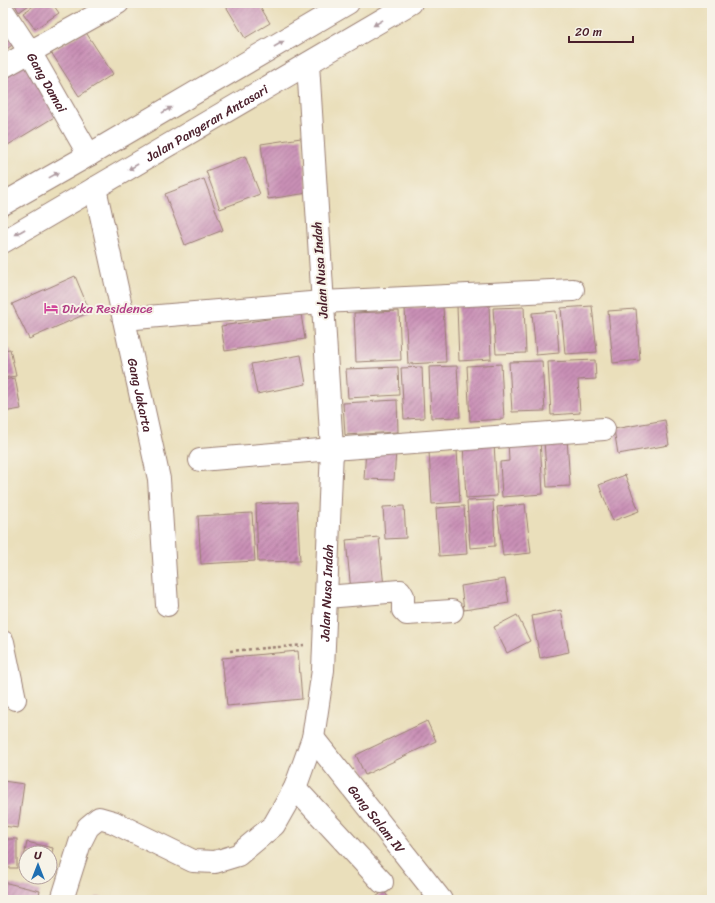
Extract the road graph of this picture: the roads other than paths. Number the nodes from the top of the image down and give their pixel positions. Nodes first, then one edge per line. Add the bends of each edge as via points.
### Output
1 (118, 3) edge
2 (348, 3) edge
3 (411, 3) edge
4 (3, 11) edge
5 (30, 52) junction
6 (308, 64) junction
7 (3, 67) edge
8 (89, 155) junction
9 (95, 188) junction
10 (3, 204) edge
11 (3, 242) edge
12 (573, 290) dead end
13 (322, 302) junction
14 (124, 319) junction
15 (604, 429) dead end
16 (332, 449) junction
17 (200, 460) dead end
18 (326, 597) junction
19 (167, 605) dead end
20 (452, 611) dead end
21 (3, 642) edge
22 (15, 700) dead end
23 (313, 738) junction
24 (295, 788) junction
25 (382, 882) dead end
26 (62, 900) edge
27 (441, 900) edge

1 - 5 street
8 -> 2 street
3 -> 6 street, Jalan Pangeran Antasari
4 - 5 street, Gang Damai
5 - 7 street
5 - 8 street, Gang Damai
6 -> 9 street, Jalan Pangeran Antasari
6 - 13 street, Jalan Nusa Indah
10 -> 8 street
9 -> 11 street, Jalan Pangeran Antasari
9 - 14 street, Gang Jakarta
12 - 13 street
13 - 14 street
13 - 16 street, Jalan Nusa Indah
14 - 19 street, Gang Jakarta via 159,479
15 - 16 street
16 - 17 street
16 - 18 street, Jalan Nusa Indah
18 - 20 street via 400,591 403,596 402,610 407,614
18 - 23 street, Jalan Nusa Indah via 323,670
21 - 22 street
23 - 24 street, Jalan Nusa Indah
23 - 27 street, Gang Salam IV
24 - 25 street
24 - 26 street, Jalan Nusa Indah via 274,825 238,855 215,862 193,861 113,822 99,818 88,827 80,843

